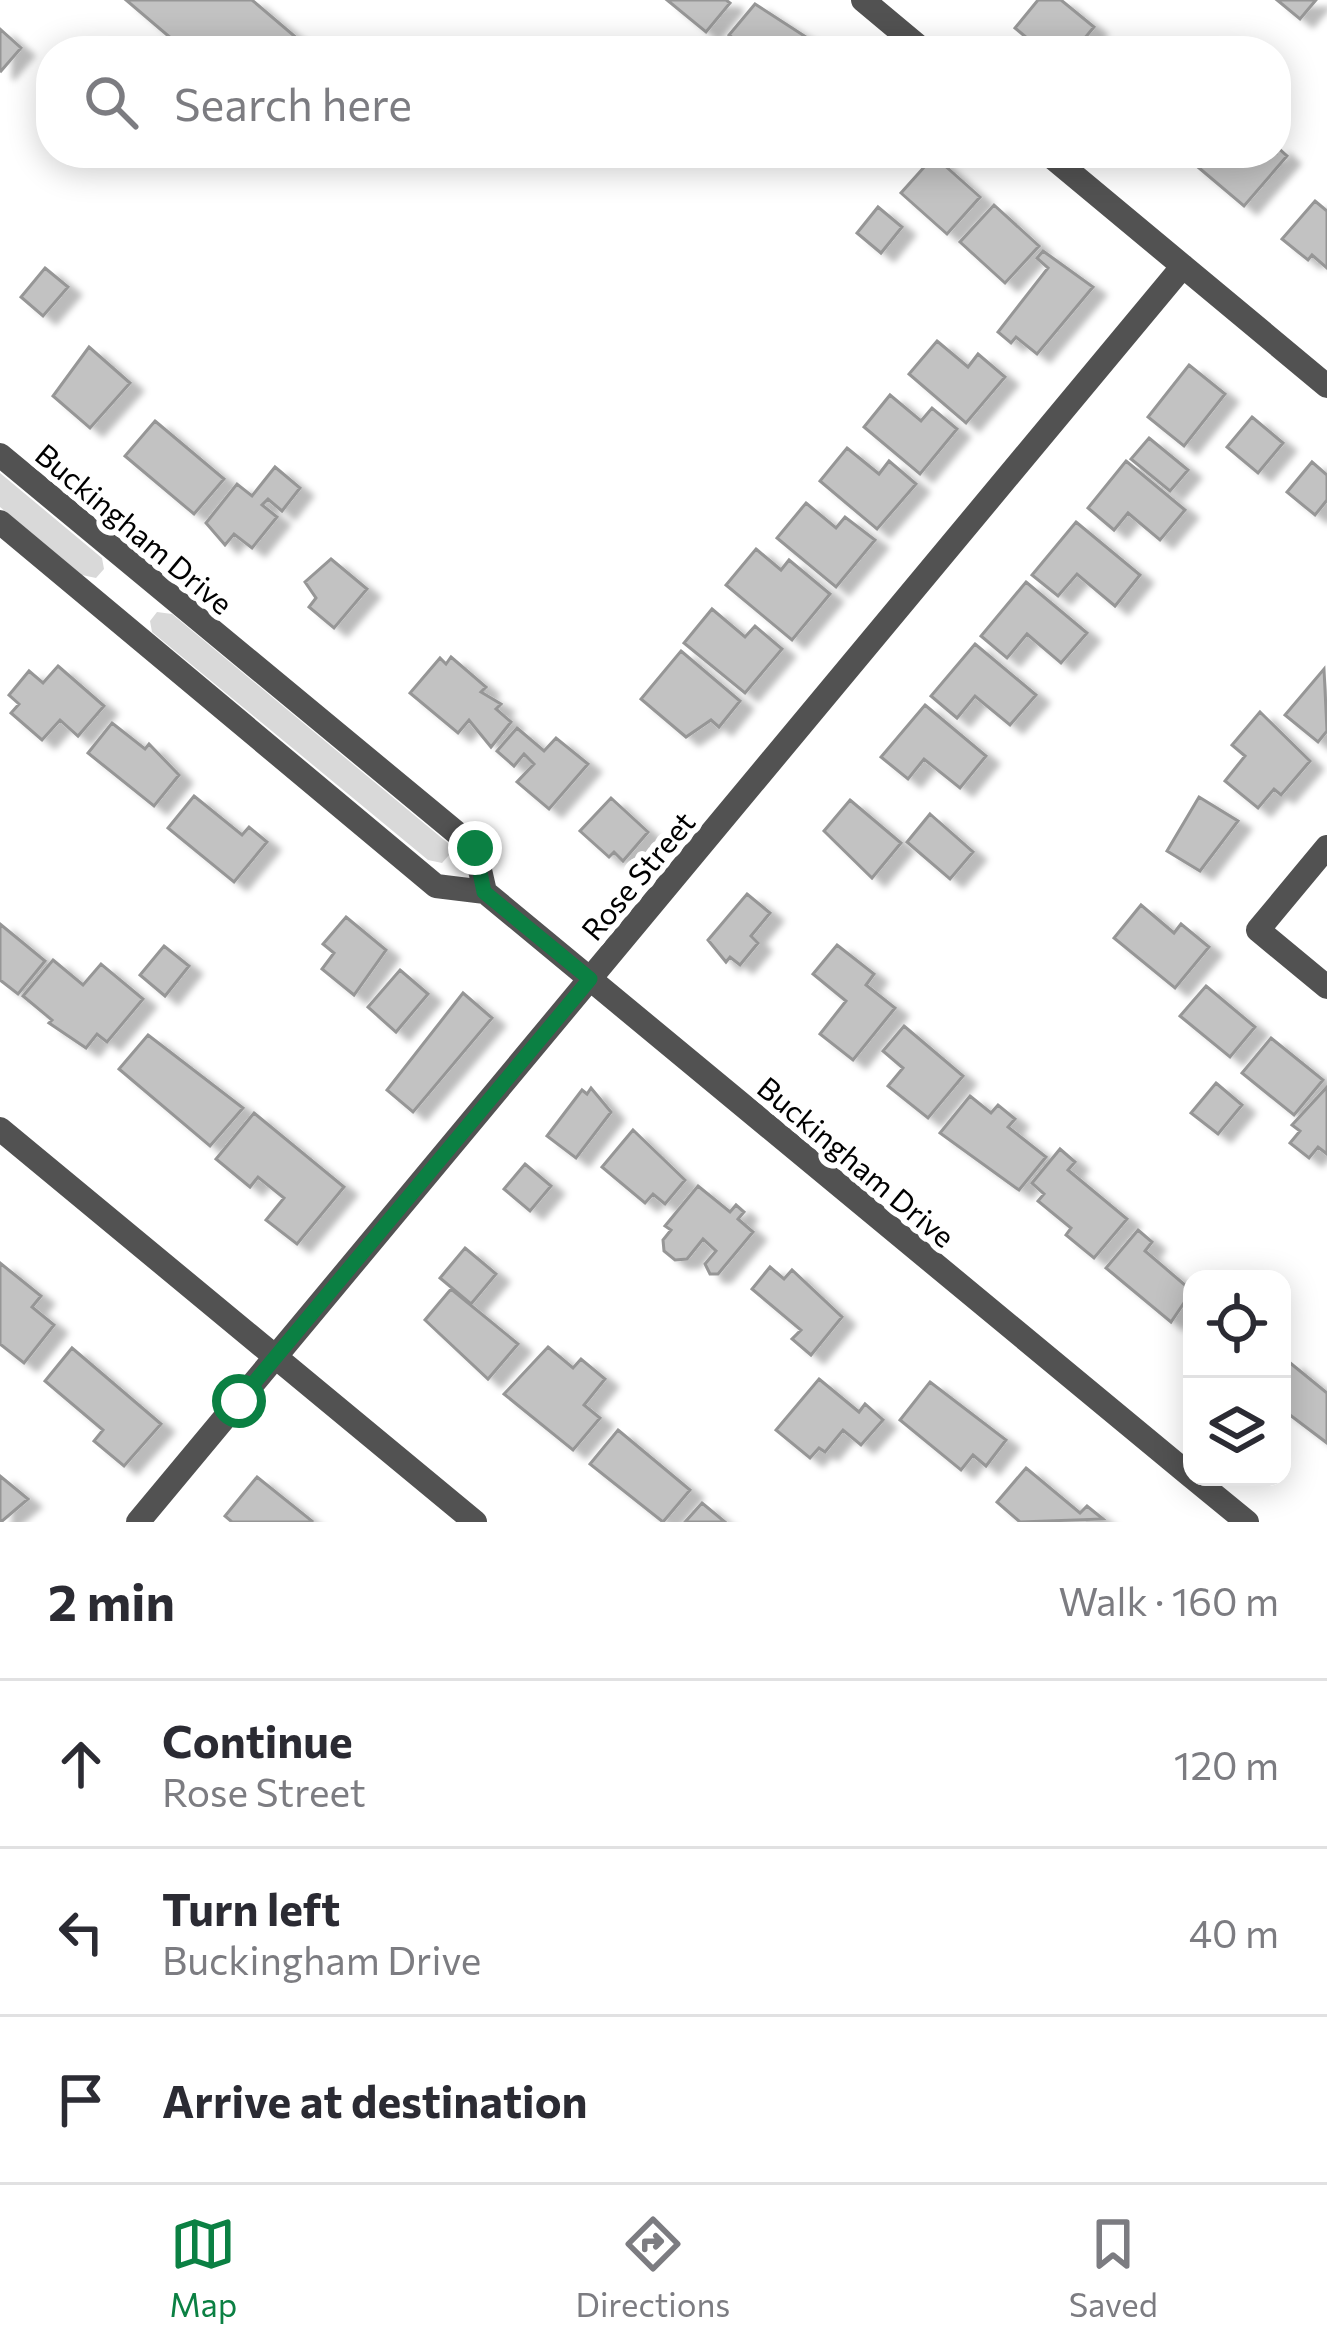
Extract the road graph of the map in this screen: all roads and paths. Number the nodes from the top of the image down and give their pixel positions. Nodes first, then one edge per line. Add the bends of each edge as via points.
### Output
1 (863, 0) edge
2 (906, 36) edge
3 (1065, 168) edge
4 (1183, 266) junction
5 (1327, 386) edge
6 (0, 454) edge
7 (0, 523) edge
8 (1327, 848) edge
9 (484, 892) junction
10 (590, 979) junction
11 (1327, 987) edge
12 (0, 1129) edge
13 (275, 1357) junction
14 (1183, 1470) edge
15 (1203, 1486) edge
16 (138, 1522) edge
17 (475, 1522) edge
18 (1247, 1522) edge

1 - 2 street
3 - 4 street
4 - 5 street
4 - 10 street, Rose Street
6 - 9 street, Buckingham Drive via 475,848
7 - 9 street, Buckingham Drive via 436,886
8 - 11 street via 1258,930
9 - 10 street, Buckingham Drive
10 - 13 street, Rose Street
10 - 14 street, Buckingham Drive
12 - 13 street
13 - 16 street, Rose Street
13 - 17 street
15 - 18 street, Buckingham Drive

